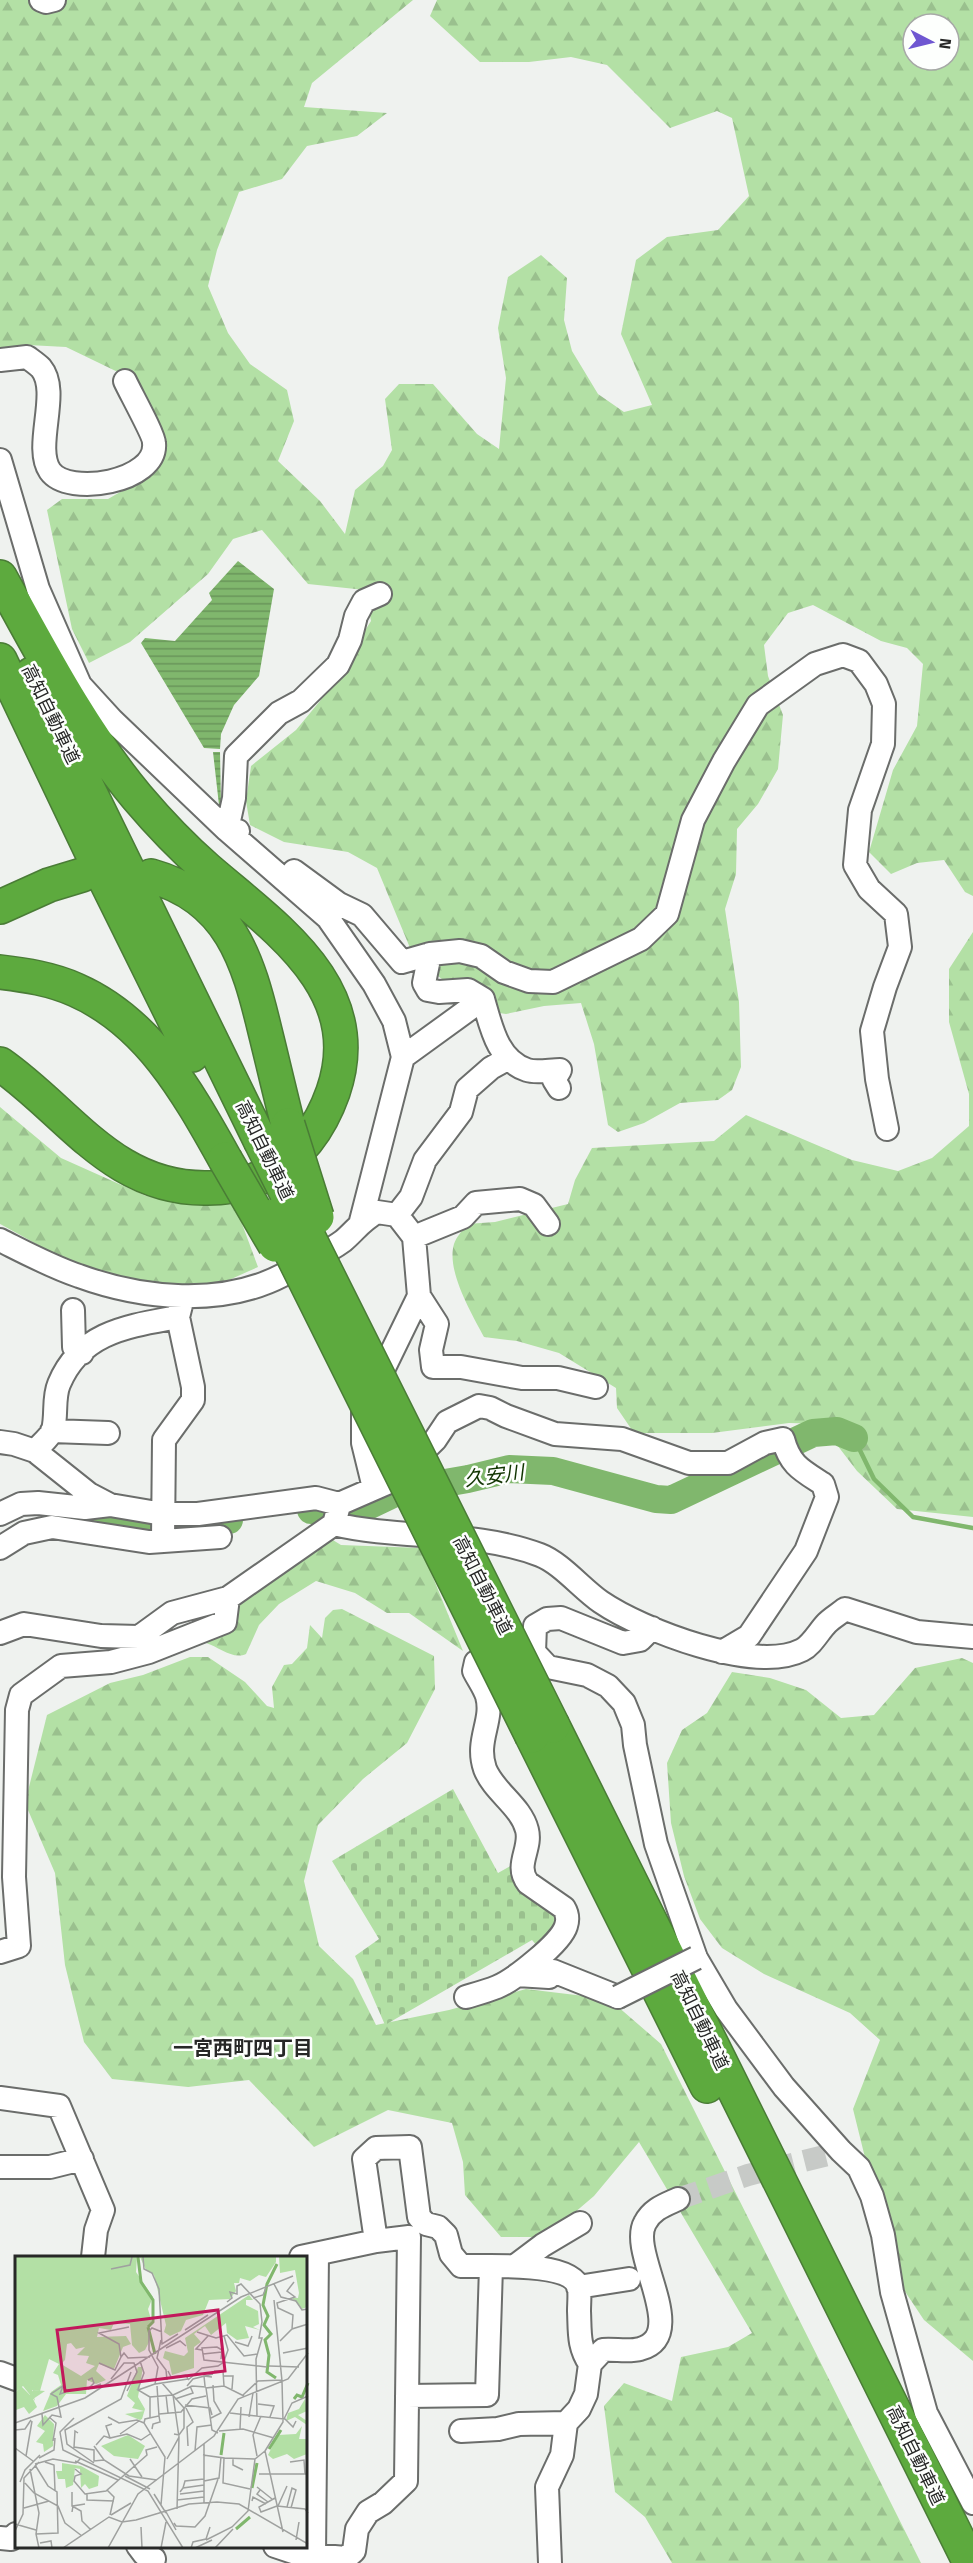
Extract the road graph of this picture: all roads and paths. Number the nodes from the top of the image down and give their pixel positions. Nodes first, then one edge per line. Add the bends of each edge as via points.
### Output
1 (41, 0) edge
2 (54, 0) edge
3 (0, 360) edge
4 (124, 381) dead end
5 (0, 460) edge
6 (0, 577) edge
7 (381, 594) dead end
8 (0, 604) edge
9 (0, 660) edge
10 (227, 830) junction
11 (117, 878) junction
12 (0, 907) edge
13 (430, 954) junction
14 (0, 972) edge
15 (483, 999) junction
16 (403, 1058) junction
17 (507, 1059) junction
18 (0, 1064) edge
19 (559, 1088) dead end
20 (887, 1129) dead end
21 (242, 1150) junction
22 (397, 1215) junction
23 (361, 1221) junction
24 (548, 1224) dead end
25 (414, 1236) junction
26 (0, 1240) edge
27 (419, 1296) junction
28 (181, 1307) junction
29 (73, 1310) dead end
30 (82, 1353) junction
31 (596, 1387) dead end
32 (52, 1431) junction
33 (108, 1433) dead end
34 (0, 1442) edge
35 (35, 1451) junction
36 (374, 1488) junction
37 (110, 1505) junction
38 (0, 1514) edge
39 (163, 1514) junction
40 (337, 1514) junction
41 (220, 1537) dead end
42 (163, 1539) junction
43 (0, 1548) edge
44 (471, 1560) junction
45 (228, 1598) junction
46 (652, 1628) junction
47 (0, 1633) edge
48 (533, 1635) junction
49 (973, 1637) edge
50 (722, 1652) junction
51 (543, 1731) junction
52 (0, 1952) edge
53 (696, 1958) junction
54 (517, 1975) junction
55 (466, 1997) dead end
56 (0, 2098) edge
57 (82, 2159) junction
58 (0, 2168) edge
59 (678, 2199) tunnel mouth
60 (580, 2223) dead end
61 (376, 2241) junction
62 (309, 2255) edge
63 (93, 2256) edge
64 (515, 2266) junction
65 (491, 2267) junction
66 (629, 2280) dead end
67 (578, 2287) junction
68 (590, 2364) junction
69 (0, 2373) edge
70 (15, 2379) edge
71 (407, 2396) junction
72 (566, 2423) junction
73 (461, 2431) dead end
74 (973, 2503) edge
75 (15, 2535) edge
76 (0, 2538) edge
77 (278, 2548) edge
78 (314, 2555) junction
79 (550, 2563) edge
80 (945, 2563) edge
81 (970, 2563) edge

1 - 2 street
3 - 4 street via 27,357 42,369 48,390 44,456 50,471 70,483 101,483 126,477 142,470 152,456 154,443
5 - 10 street via 38,589 80,685
6 - 18 highway via 76,711 129,787 159,824 281,932 319,975 337,1019 340,1052 329,1102 299,1150 258,1179 213,1188 157,1182 112,1159
7 - 10 street via 364,601 338,665 301,701 279,713 237,756
8 - 11 highway, 高知自動車道
9 - 11 highway, 高知自動車道
10 - 13 street via 239,831 339,903 362,915 402,963
10 - 16 street via 328,918 374,984 394,1021
11 - 12 highway via 49,885
11 - 21 highway, 高知自動車道
11 - 44 highway, bridge via 180,886 222,920 239,946 252,978 288,1125 345,1291
13 - 15 street via 424,982 428,990 468,990
13 - 20 street via 460,951 481,956 504,972 529,981 553,982 641,939 667,914 693,820 758,705 815,664 843,655 859,661 876,684 884,704 883,744 860,810 855,865 869,889 896,914 900,947 872,1031
14 - 21 highway via 47,980 102,1002 125,1020
15 - 16 street
15 - 17 street via 495,1039
16 - 23 street
17 - 19 street via 528,1070 560,1070 554,1080
17 - 22 street via 467,1089 461,1112 425,1160 411,1197
21 - 44 highway, 高知自動車道, bridge
21 - 51 highway, 高知自動車道, bridge via 357,1387
22 - 23 street via 377,1212
22 - 25 street
23 - 28 street via 343,1241 281,1276
24 - 25 street via 534,1204 520,1199 476,1203 463,1217
25 - 27 street
26 - 28 street via 80,1277
27 - 31 street via 437,1324 431,1350 434,1367 461,1367 522,1378 558,1378
27 - 36 street via 363,1411 363,1443
28 - 30 street via 112,1331
28 - 39 street via 193,1400 164,1440
29 - 30 street via 74,1347
30 - 32 street via 58,1385
32 - 33 street
32 - 35 street
34 - 35 street
35 - 37 street via 88,1494
36 - 40 street
36 - 50 street via 394,1480 435,1440 447,1422 478,1406 555,1434 622,1439 689,1463 728,1462 765,1443 783,1439 788,1458 823,1484 827,1497 806,1551 749,1636
37 - 38 street via 85,1508 21,1504
37 - 39 street
39 - 40 street via 198,1514 316,1498
39 - 42 street
40 - 45 street
40 - 46 street via 357,1529 482,1541 542,1555 601,1602
41 - 42 street
42 - 43 street via 149,1542 52,1527 24,1533
44 - 51 highway, 高知自動車道, bridge
45 - 47 street via 172,1614 139,1637 101,1636 24,1624
45 - 52 street via 225,1622 149,1652 111,1662 61,1666 21,1695 17,1710 14,1877 19,1946
46 - 48 street via 640,1640 623,1643 561,1618 547,1619 534,1626
46 - 50 street
48 - 53 street via 534,1652 548,1667 587,1675 608,1686 624,1703 633,1725 656,1844
48 - 54 street via 522,1634 476,1662 474,1671 487,1696 488,1716 481,1753 485,1768 527,1830 524,1878 567,1913 567,1926 560,1937
49 - 50 street via 917,1632 845,1609 803,1650 766,1659
51 - 80 highway, 高知自動車道
51 - 81 highway, 高知自動車道
53 - 54 street, bridge via 618,1997 553,1971 549,1977
53 - 74 street via 726,2009 835,2153 859,2168 883,2235 892,2292 926,2413
54 - 55 street via 497,1987
56 - 57 street via 59,2106
57 - 58 street via 50,2167
57 - 63 street via 103,2210
59 - 68 street via 656,2209 644,2224 641,2238 660,2311 655,2339 640,2349 603,2350
60 - 64 street
61 - 62 street
61 - 65 street via 364,2159 376,2148 410,2147 419,2217 446,2235 451,2254 461,2266
61 - 71 street via 409,2237
62 - 78 street
64 - 65 street
64 - 67 street via 559,2271
65 - 71 street via 487,2395
66 - 67 street
67 - 68 street via 581,2350
68 - 72 street via 586,2394
69 - 70 street
71 - 78 street via 406,2481 383,2504 368,2512 357,2529 354,2551 346,2558
72 - 73 street
72 - 79 street via 562,2455 547,2487
75 - 76 street via 11,2539
77 - 78 street

